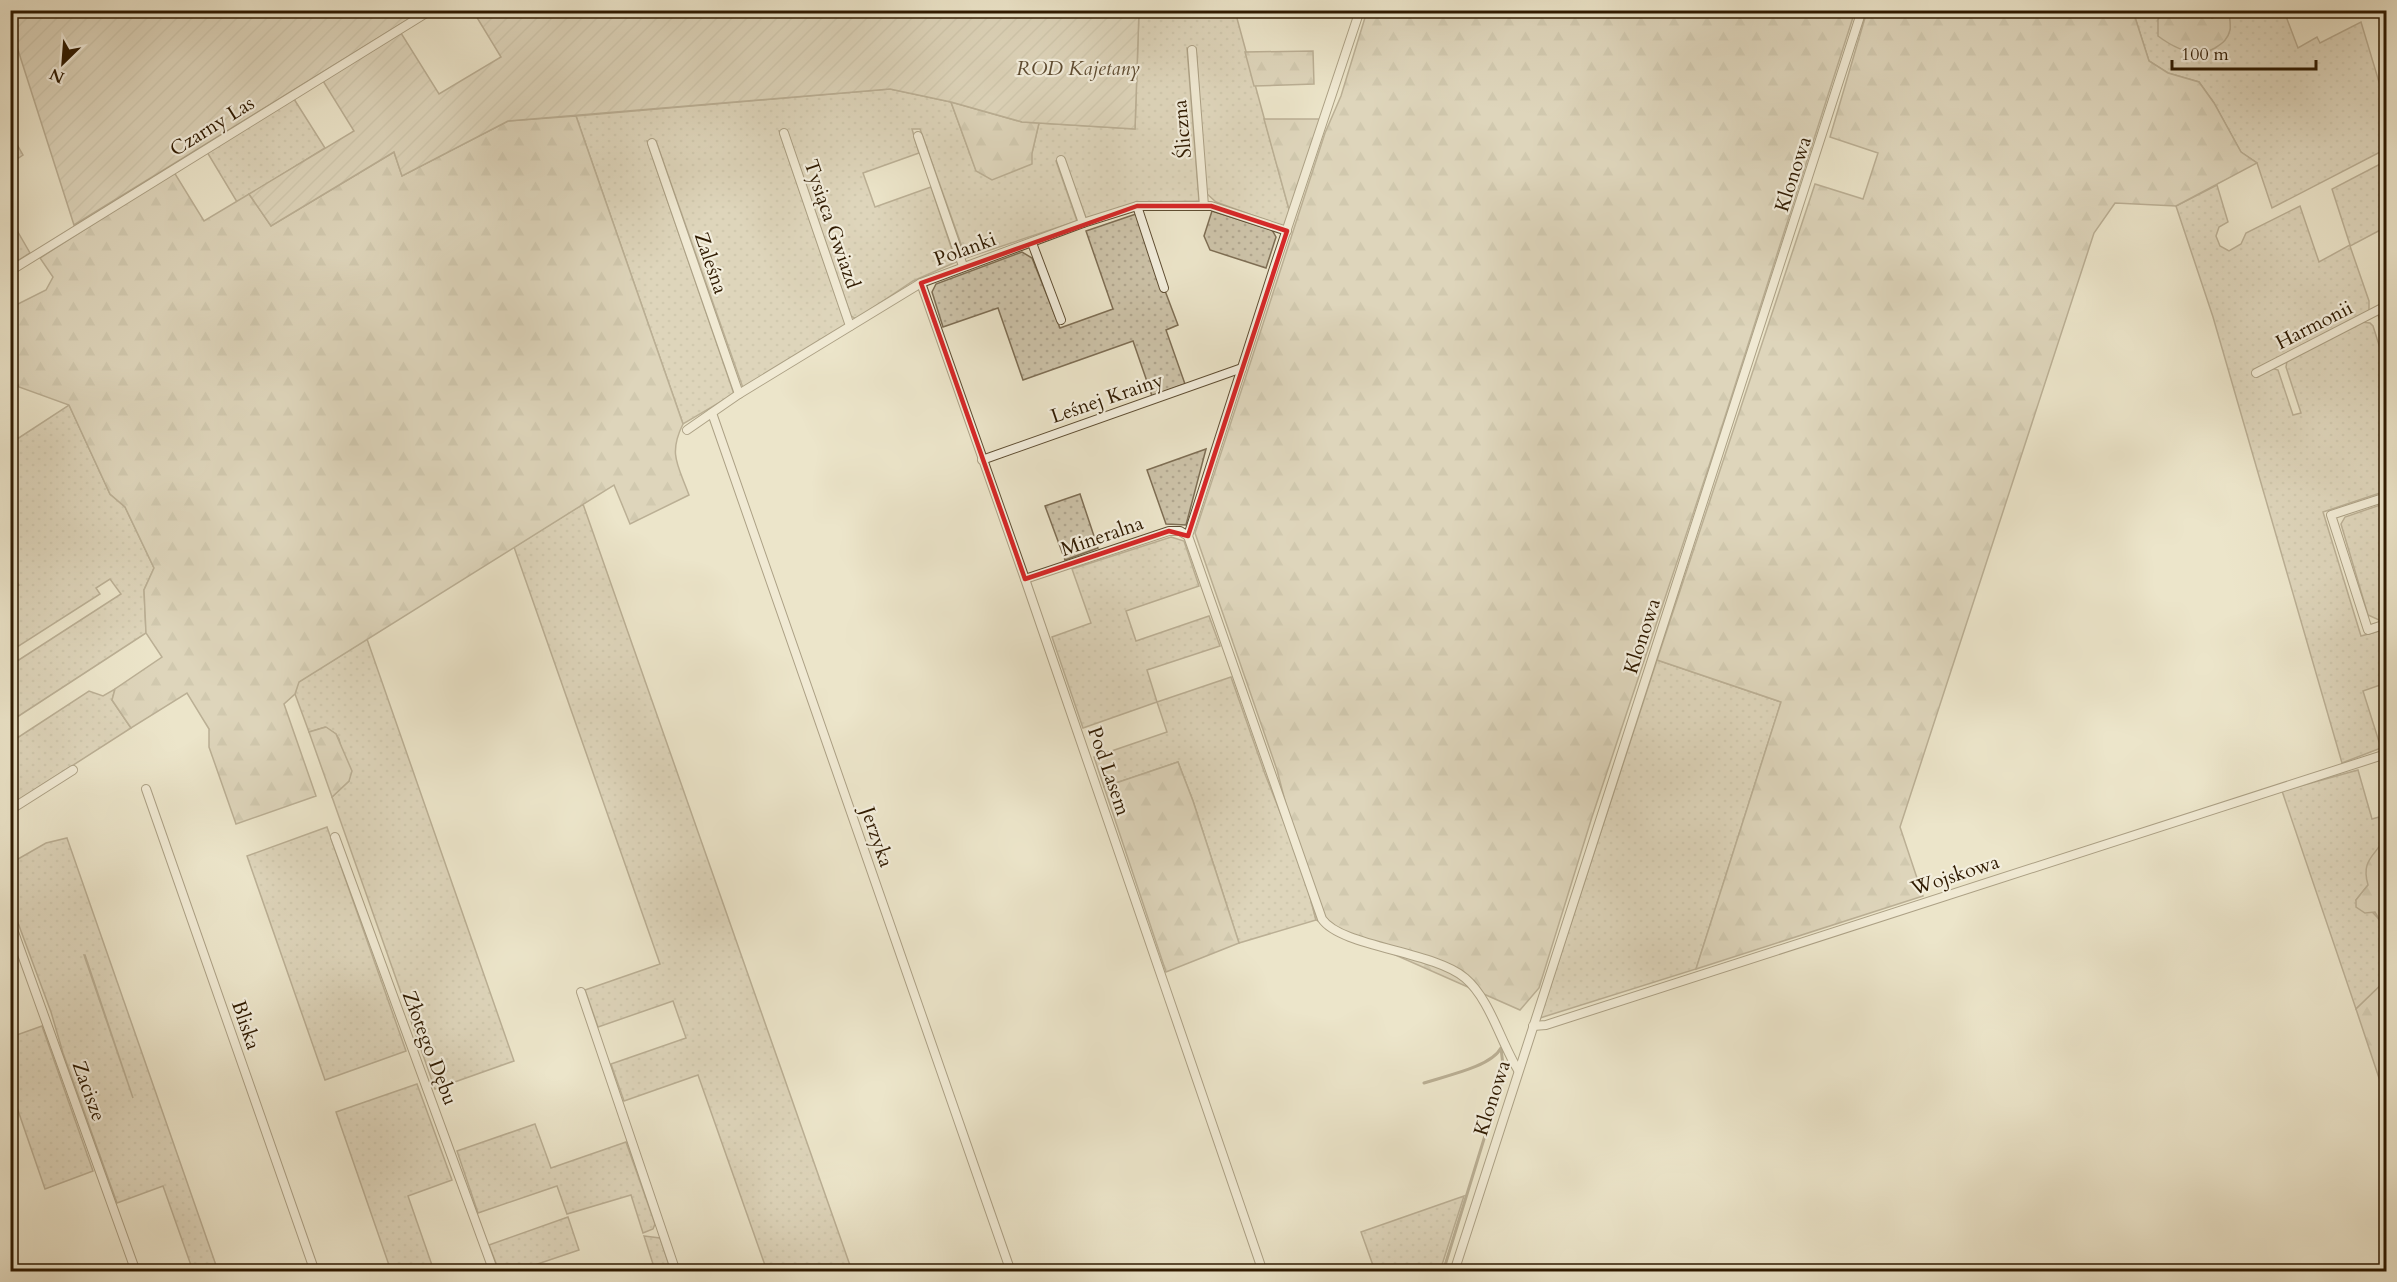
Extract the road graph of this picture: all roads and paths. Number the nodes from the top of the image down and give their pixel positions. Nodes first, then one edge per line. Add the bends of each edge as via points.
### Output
1 (431, 10) edge
2 (1360, 10) edge
3 (1862, 10) edge
4 (1192, 50) dead end
5 (784, 133) dead end
6 (918, 136) dead end
7 (652, 142) dead end
8 (1061, 160) dead end
9 (1204, 206) junction
10 (1137, 207) junction
11 (1083, 223) junction
12 (1287, 231) junction
13 (1032, 243) junction
14 (963, 266) junction
15 (10, 271) edge
16 (921, 283) junction
17 (1164, 288) dead end
18 (2386, 306) edge
19 (1061, 320) dead end
20 (850, 326) junction
21 (1242, 368) junction
22 (2256, 373) dead end
23 (739, 394) junction
24 (711, 413) junction
25 (687, 430) dead end
26 (982, 460) junction
27 (2386, 497) edge
28 (1188, 536) junction
29 (1025, 579) junction
30 (2386, 624) edge
31 (2386, 754) edge
32 (73, 770) dead end
33 (146, 789) dead end
34 (10, 810) edge
35 (335, 837) dead end
36 (10, 921) edge
37 (581, 992) dead end
38 (1533, 1026) junction
39 (1518, 1070) junction
40 (136, 1272) edge
41 (315, 1272) edge
42 (494, 1272) edge
43 (676, 1272) edge
44 (1011, 1272) edge
45 (1263, 1272) edge
46 (1454, 1272) edge

1 - 15 street, Czarny Las
2 - 12 street
3 - 38 street, Klonowa
4 - 9 street, Śliczna
5 - 20 street, Tysiąca Gwiazd
6 - 14 street
7 - 23 street, Zaleśna
8 - 11 street
9 - 10 street, Polanki
9 - 12 street, Polanki
10 - 11 street, Polanki
10 - 17 street
11 - 13 street, Polanki
12 - 21 street
13 - 14 street, Polanki
13 - 19 street
14 - 16 street, Polanki
16 - 20 street, Polanki
16 - 26 street, Pod Lasem
18 - 22 street, Harmonii
20 - 23 street, Polanki
21 - 26 street, Leśnej Krainy
21 - 28 street
23 - 24 street, Polanki
24 - 25 street, Polanki
24 - 44 street, Jerzyka
26 - 29 street, Pod Lasem
27 - 30 street via 2331,515 2368,630
28 - 29 street, Mineralna via 1169,531
28 - 39 street via 1322,919 1345,935 1438,963 1467,980
29 - 45 street, Pod Lasem
31 - 38 street, Wojskowa
32 - 34 street
33 - 41 street, Bliska
35 - 42 street, Złotego Dębu
36 - 40 street, Zacisze
37 - 43 street
38 - 39 street, Klonowa
39 - 46 street, Klonowa

